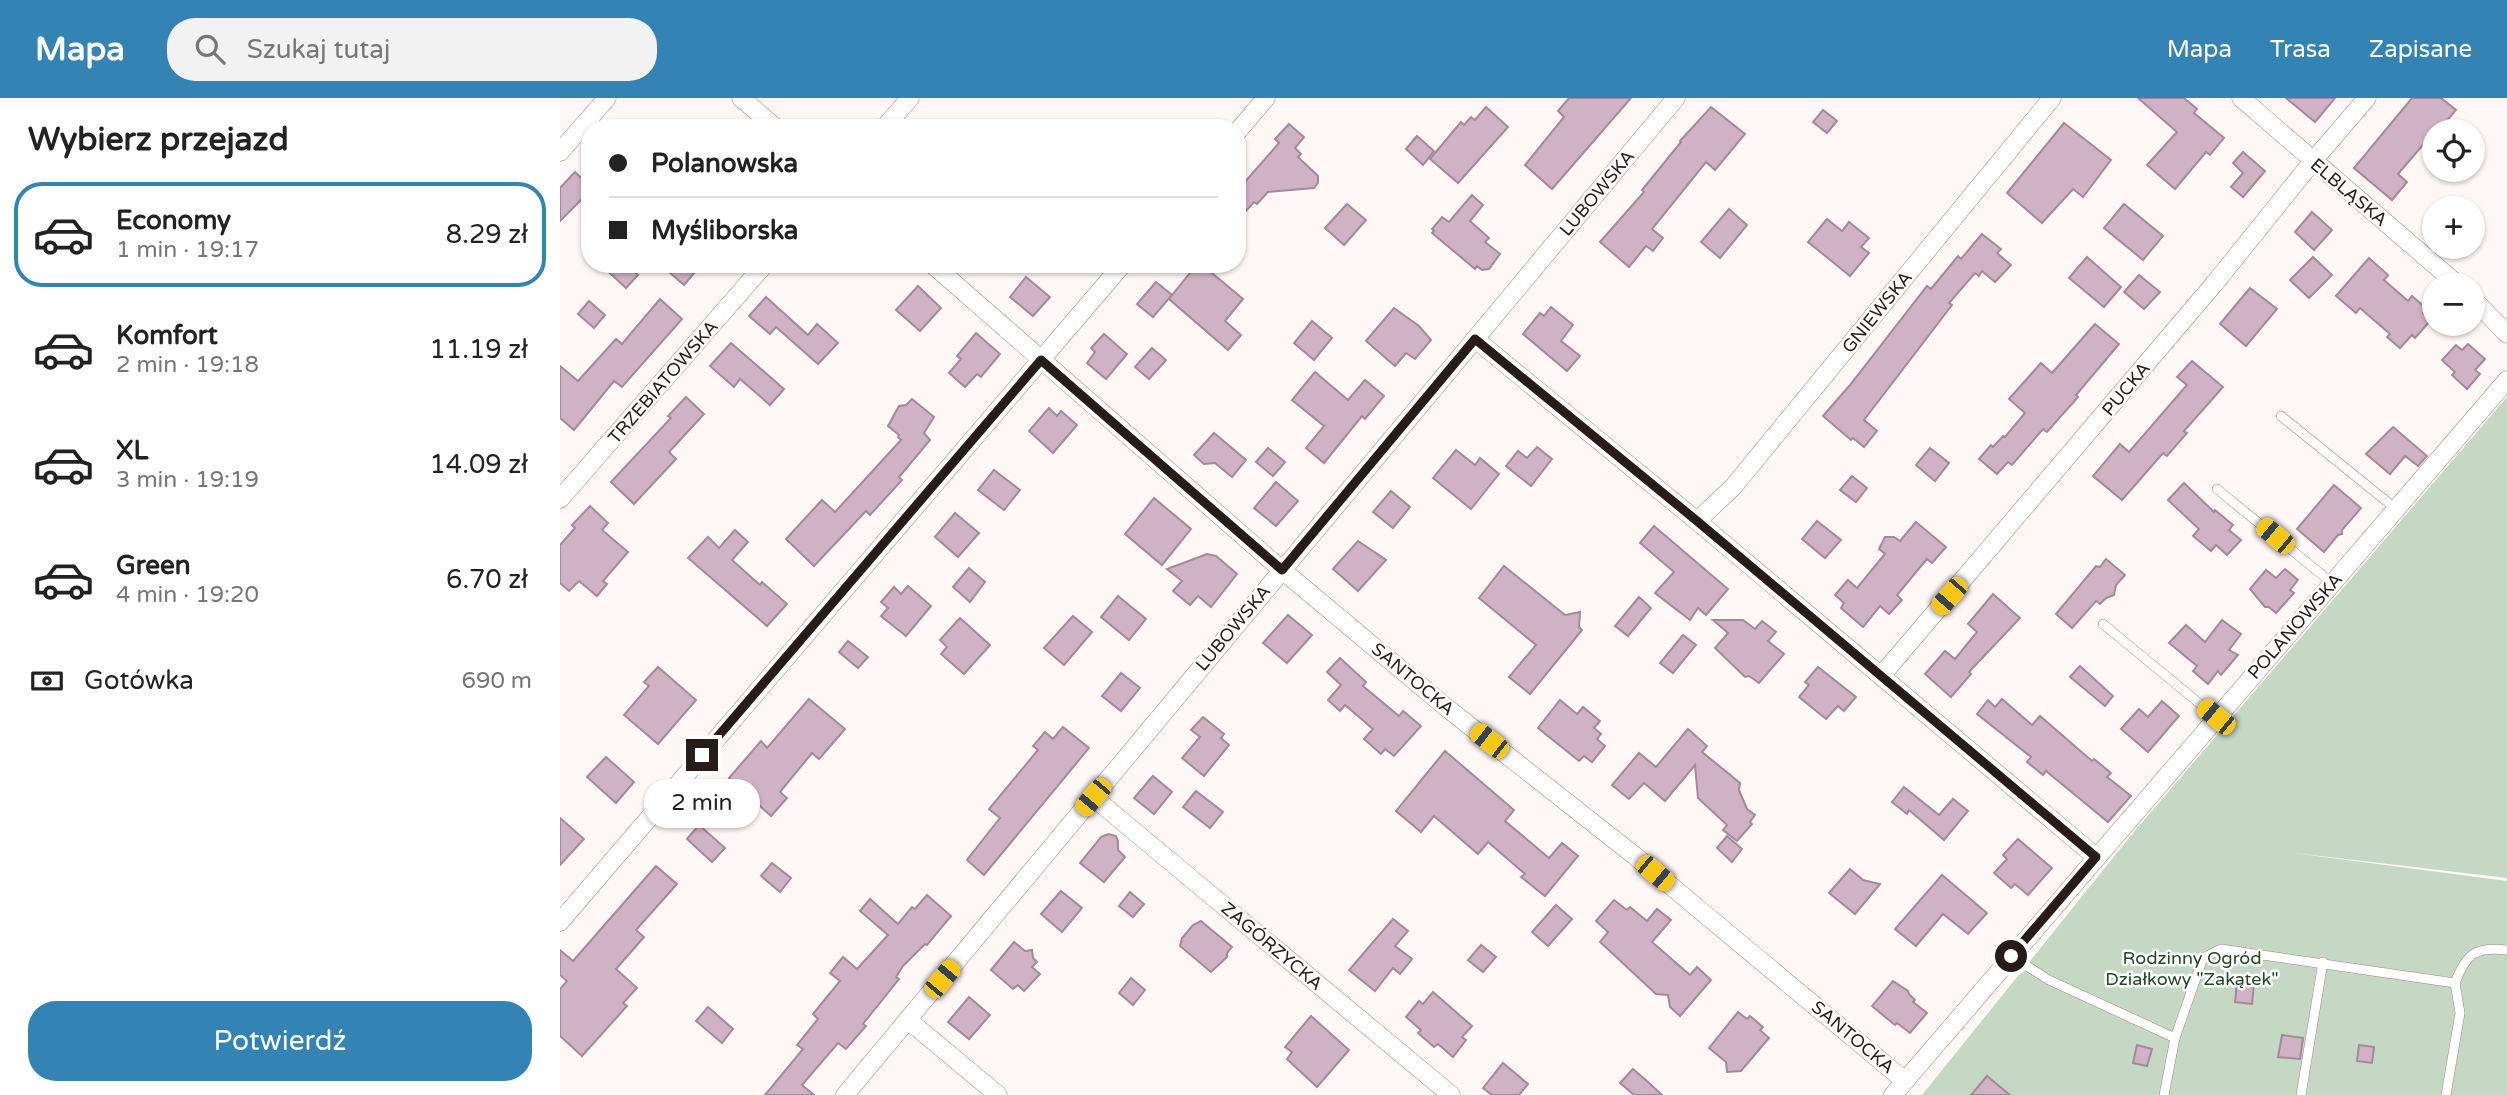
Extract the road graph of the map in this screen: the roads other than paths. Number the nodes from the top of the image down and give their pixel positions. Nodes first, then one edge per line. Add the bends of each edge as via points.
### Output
1 (607, 98) edge
2 (741, 98) edge
3 (911, 98) edge
4 (1266, 98) edge
5 (1676, 98) edge
6 (2052, 98) edge
7 (2241, 98) edge
8 (2367, 98) edge
9 (589, 119) edge
10 (766, 119) edge
11 (892, 119) edge
12 (1246, 121) edge
13 (581, 128) edge
14 (560, 152) edge
15 (2312, 161) junction
16 (757, 273) edge
17 (942, 273) edge
18 (1115, 273) edge
19 (2444, 273) edge
20 (2485, 311) edge
21 (2507, 334) edge
22 (1475, 339) junction
23 (1041, 360) junction
24 (2507, 380) edge
25 (2281, 416) dead end
26 (2217, 489) dead end
27 (560, 499) edge
28 (2396, 509) junction
29 (1697, 521) junction
30 (1282, 570) junction
31 (2332, 583) junction
32 (2103, 624) dead end
33 (1881, 676) junction
34 (2216, 717) junction
35 (1093, 797) junction
36 (2096, 857) junction
37 (560, 922) edge
38 (2507, 950) edge
39 (2011, 956) junction
40 (2323, 962) junction
41 (2455, 983) junction
42 (908, 1020) junction
43 (2175, 1038) junction
44 (1905, 1081) junction
45 (845, 1095) edge
46 (998, 1095) edge
47 (1451, 1095) edge
48 (1893, 1095) edge
49 (2164, 1095) edge
50 (2301, 1095) edge
51 (2446, 1095) edge

1 - 9 street
2 - 10 street
3 - 11 street
4 - 12 street
5 - 22 street, LUBOWSKA
6 - 29 street, GNIEWSKA via 1733,487
7 - 15 street, ELBLĄSKA
8 - 15 street, PUCKA
13 - 14 street
15 - 19 street, ELBLĄSKA
15 - 33 street, PUCKA via 2214,284
16 - 27 street, TRZEBIATOWSKA
17 - 23 street, SANTOCKA
18 - 23 street
20 - 21 street
22 - 29 street
22 - 30 street, LUBOWSKA
23 - 30 street, SANTOCKA
23 - 37 street
24 - 28 street, POLANOWSKA
25 - 28 lane
26 - 31 lane
28 - 31 street, POLANOWSKA
29 - 33 street
30 - 35 street, LUBOWSKA
30 - 44 street, SANTOCKA
31 - 34 street, POLANOWSKA
32 - 34 lane
33 - 36 street
34 - 36 street, POLANOWSKA
35 - 42 street, LUBOWSKA
35 - 47 street, ZAGÓRZYCKA
36 - 39 street, POLANOWSKA
38 - 41 lane via 2489,948 2473,953 2462,963
39 - 43 lane via 2049,981
39 - 44 street, POLANOWSKA
40 - 41 lane
40 - 43 lane via 2221,949 2203,958
40 - 50 lane
41 - 51 lane via 2460,1013
42 - 45 street, LUBOWSKA
42 - 46 street
43 - 49 lane
44 - 48 street, POLANOWSKA

